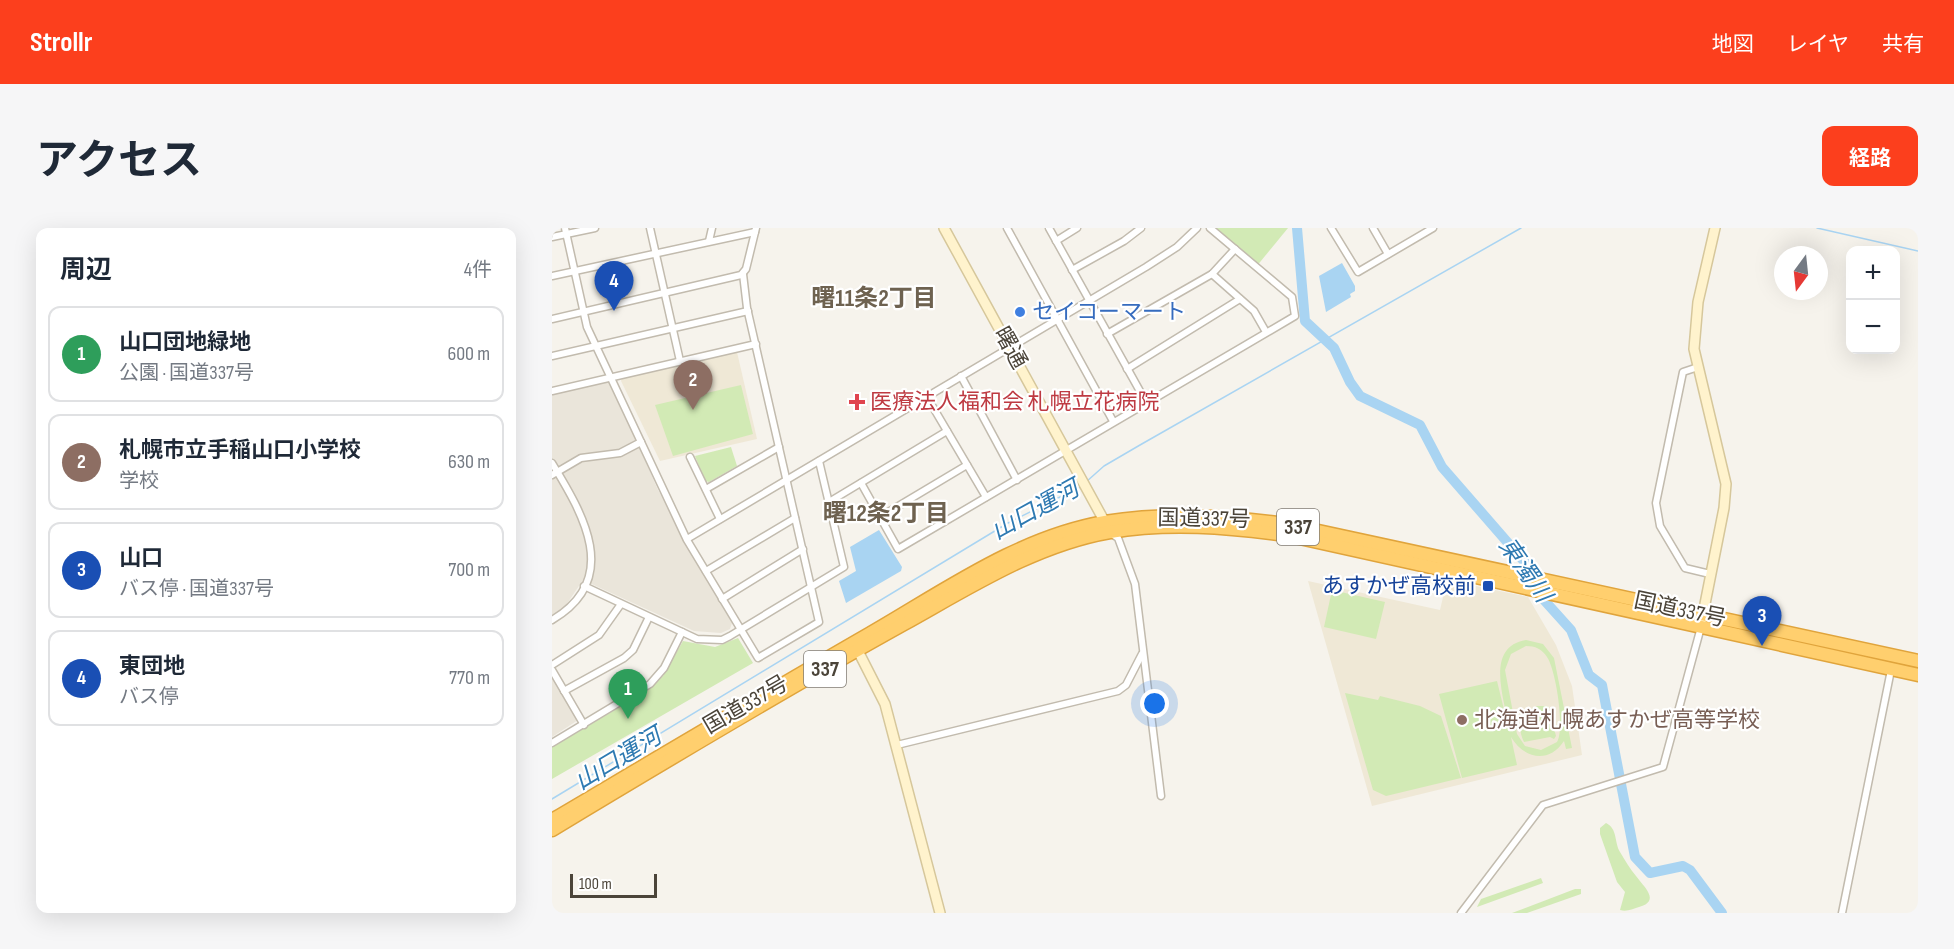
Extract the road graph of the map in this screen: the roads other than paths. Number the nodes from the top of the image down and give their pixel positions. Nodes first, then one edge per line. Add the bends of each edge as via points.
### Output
1 (595, 228) edge
2 (650, 228) edge
3 (712, 228) edge
4 (944, 228) edge
5 (1008, 228) edge
6 (1049, 228) edge
7 (1077, 228) edge
8 (1141, 228) edge
9 (1197, 228) edge
10 (1210, 228) edge
11 (1331, 228) edge
12 (1373, 228) edge
13 (1414, 228) edge
14 (1433, 228) edge
15 (1715, 228) edge
16 (755, 230) edge
17 (566, 231) edge
18 (1419, 236) junction
19 (552, 237) edge
20 (709, 241) junction
21 (1056, 241) junction
22 (1235, 249) junction
23 (655, 253) junction
24 (1388, 254) junction
25 (1072, 270) junction
26 (574, 271) junction
27 (743, 274) junction
28 (1212, 274) junction
29 (552, 276) edge
30 (663, 294) junction
31 (1240, 299) junction
32 (1089, 301) junction
33 (748, 311) junction
34 (584, 312) junction
35 (552, 319) edge
36 (1058, 319) junction
37 (672, 329) junction
38 (1266, 332) junction
39 (1107, 334) junction
40 (756, 344) junction
41 (596, 347) junction
42 (1010, 347) junction
43 (552, 356) edge
44 (680, 361) junction
45 (1698, 367) junction
46 (1127, 369) junction
47 (961, 376) junction
48 (611, 377) junction
49 (552, 391) edge
50 (927, 397) junction
51 (1146, 402) junction
52 (1113, 422) junction
53 (947, 431) junction
54 (641, 442) junction
55 (779, 447) junction
56 (1066, 450) junction
57 (690, 457) dead end
58 (819, 461) junction
59 (552, 463) edge
60 (967, 465) junction
61 (554, 473) edge
62 (787, 480) junction
63 (1017, 480) junction
64 (861, 483) junction
65 (706, 489) junction
66 (986, 497) junction
67 (829, 502) junction
68 (880, 516) junction
69 (795, 518) junction
70 (720, 519) junction
71 (1107, 527) junction
72 (687, 539) junction
73 (802, 549) junction
74 (706, 571) junction
75 (1710, 574) junction
76 (1523, 581) junction
77 (584, 586) junction
78 (811, 588) junction
79 (722, 598) junction
80 (621, 604) junction
81 (649, 617) junction
82 (552, 620) edge
83 (1702, 621) junction
84 (741, 629) junction
85 (682, 632) junction
86 (856, 646) junction
87 (1142, 654) junction
88 (1894, 656) junction
89 (1918, 661) edge
90 (552, 664) edge
91 (1891, 669) junction
92 (552, 670) edge
93 (1918, 675) edge
94 (564, 691) junction
95 (584, 725) junction
96 (552, 743) edge
97 (897, 745) junction
98 (1161, 796) dead end
99 (552, 820) edge
100 (552, 830) edge
101 (940, 913) edge
102 (1461, 913) edge
103 (1842, 913) edge

1 - 17 street
2 - 23 street
3 - 20 street
4 - 42 street, 曙通
5 - 36 street
6 - 21 street
7 - 21 street
8 - 25 street via 1124,242
9 - 32 street via 1177,247
10 - 22 street
11 - 24 street via 1358,272
12 - 24 street
13 - 18 street
14 - 18 street
15 - 45 street via 1697,311 1694,349
16 - 20 street
16 - 27 street
17 - 19 street
17 - 26 street
18 - 24 street
20 - 23 street
21 - 25 street
22 - 28 street
22 - 38 street via 1292,297 1295,316
23 - 26 street
23 - 30 street
25 - 32 street
26 - 29 street
26 - 34 street
27 - 30 street
27 - 33 street
28 - 31 street
28 - 39 street
30 - 34 street
30 - 37 street
31 - 38 street via 1254,311
31 - 46 street
32 - 36 street
32 - 39 street
33 - 37 street
33 - 40 street
34 - 35 street
34 - 41 street
36 - 42 street
36 - 52 street
37 - 41 street
37 - 44 street
38 - 51 street
39 - 46 street
40 - 44 street
40 - 55 street
41 - 43 street
41 - 48 street
42 - 47 street
42 - 56 street, 曙通
44 - 48 street
45 - 75 street via 1726,484
45 - 75 street via 1683,372 1656,503 1660,526 1685,568
46 - 51 street
47 - 50 street
47 - 63 street
48 - 49 street
48 - 54 street
50 - 53 street
50 - 58 street
51 - 52 street
52 - 56 street
53 - 60 street
53 - 64 street
54 - 61 street via 620,453 581,458
54 - 72 street
55 - 62 street
55 - 65 street
56 - 63 street
56 - 71 street, 曙通
57 - 65 street
58 - 62 street
58 - 67 street
59 - 61 street
60 - 66 street
60 - 68 street
61 - 77 street via 583,517 591,541
62 - 69 street
62 - 70 street
63 - 66 street
64 - 67 street
64 - 68 street
65 - 70 street
66 - 68 street via 898,549
67 - 78 street via 844,567
69 - 73 street
69 - 74 street
70 - 72 street
71 - 76 highway, 国道337号 / 337 via 1178,515 1286,524
71 - 86 highway, 国道337号 / 337 via 1062,533 985,566
71 - 87 street via 1118,538 1135,584
72 - 74 street
73 - 78 street
73 - 79 street
74 - 79 street
75 - 83 street
76 - 83 highway, 国道337号 / 337 via 1553,594
76 - 83 highway, 国道337号 / 337 via 1549,581
77 - 80 street
77 - 82 street via 576,600
78 - 84 street
78 - 84 street via 819,622 758,658
79 - 84 street
80 - 81 street
80 - 90 street via 599,635
81 - 85 street
81 - 94 street via 633,650 624,658
83 - 88 highway, 国道337号 / 337
83 - 91 highway, 国道337号 / 337
83 - 102 street via 1663,767 1543,805
84 - 85 street via 722,640 704,641
85 - 95 street via 664,668 650,684
86 - 97 street via 885,704
86 - 99 highway, 国道337号 / 337
86 - 100 highway, 国道337号 / 337
87 - 97 street via 1119,691
87 - 98 street
88 - 89 highway, 国道337号 / 337
88 - 91 street
91 - 93 highway, 国道337号 / 337
91 - 103 street
92 - 94 street
94 - 95 street
95 - 96 street
97 - 101 street

